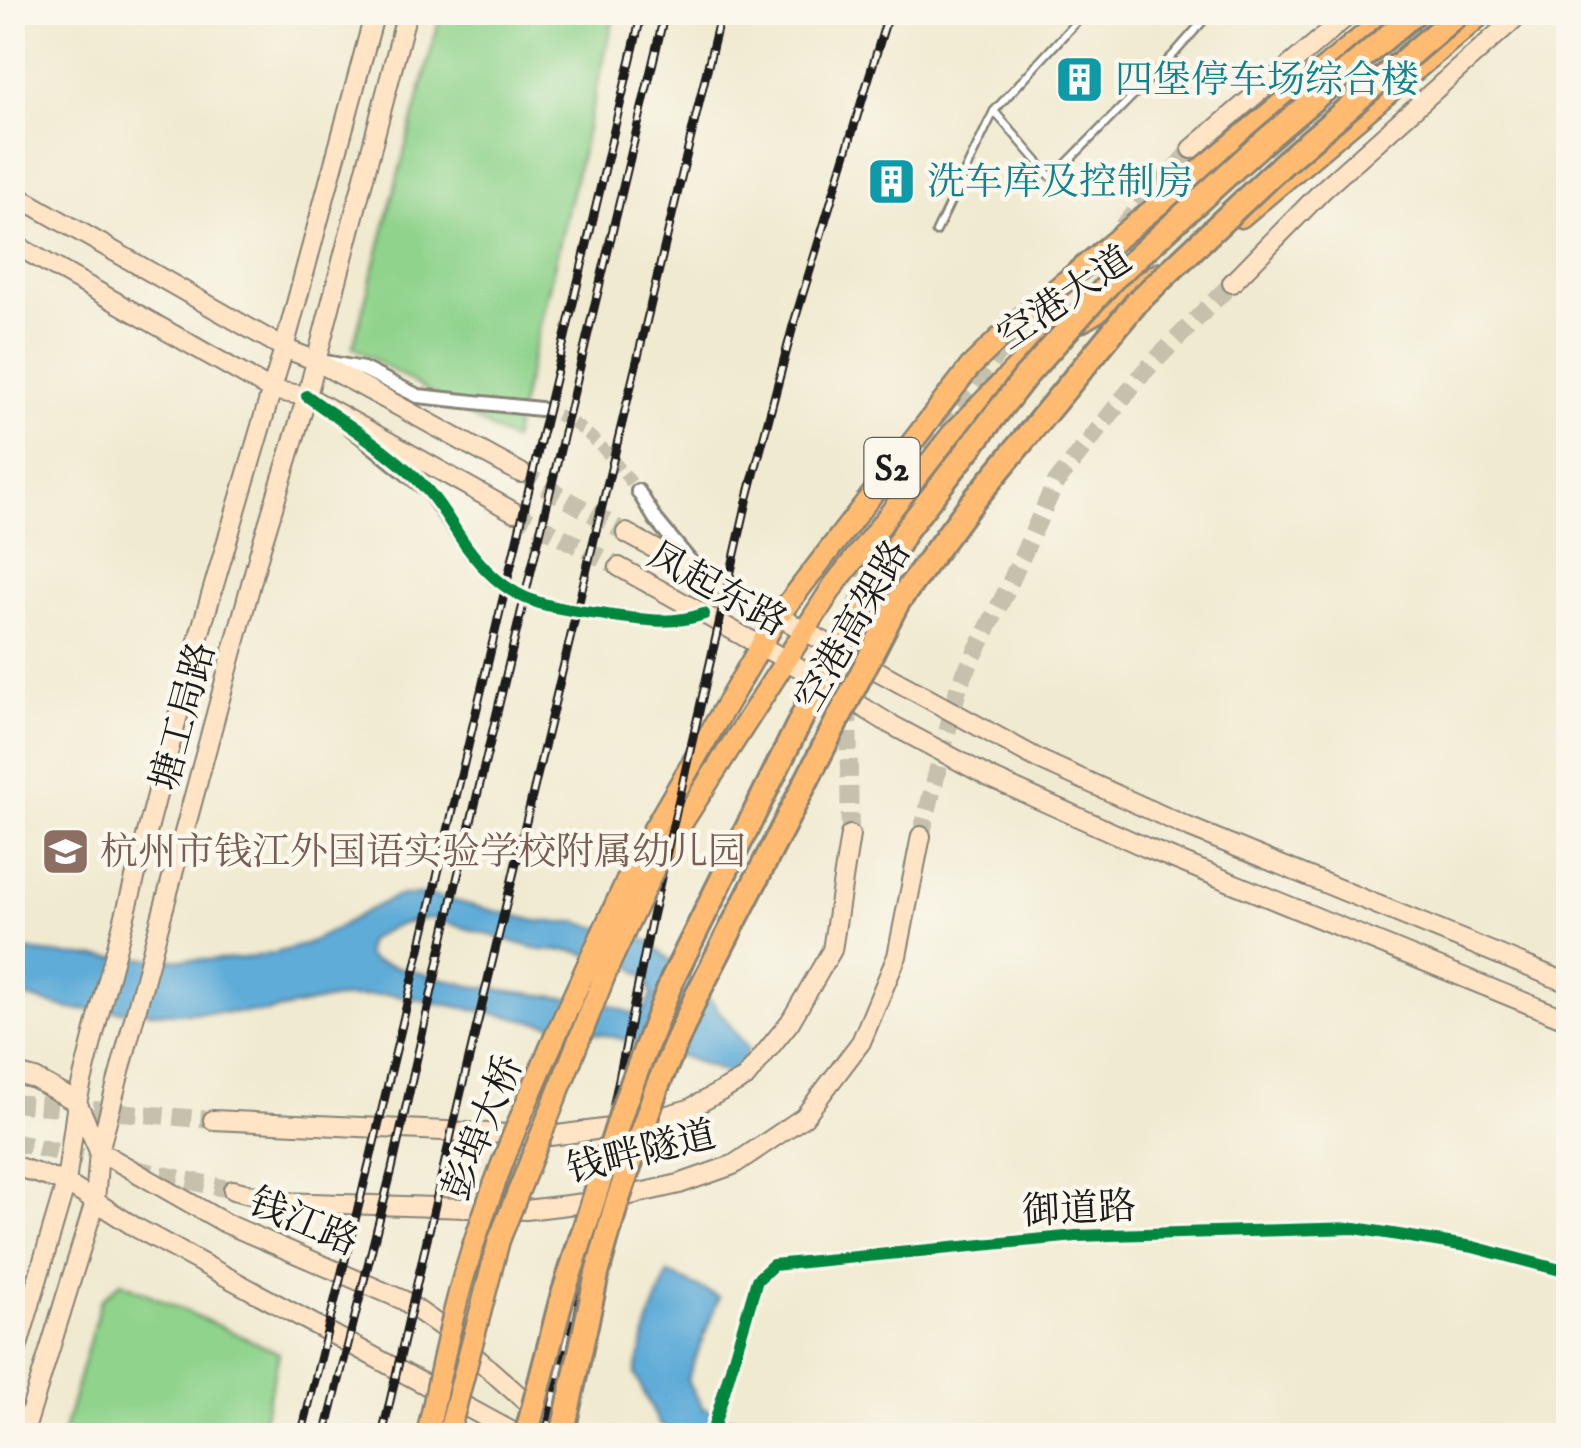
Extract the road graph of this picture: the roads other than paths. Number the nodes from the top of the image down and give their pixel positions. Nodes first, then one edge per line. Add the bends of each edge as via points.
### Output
1 (376, 12) edge
2 (407, 12) edge
3 (1085, 12) edge
4 (1210, 12) edge
5 (1352, 12) edge
6 (1392, 12) edge
7 (1416, 12) edge
8 (1460, 12) edge
9 (1484, 12) edge
10 (1522, 12) edge
11 (994, 111) junction
12 (1192, 148) tunnel mouth
13 (12, 193) edge
14 (936, 232) dead end
15 (12, 243) edge
16 (1232, 283) tunnel mouth
17 (284, 348) junction
18 (314, 360) junction
19 (270, 390) junction
20 (307, 396) junction
21 (540, 409) tunnel mouth
22 (521, 473) tunnel mouth
23 (638, 491) tunnel mouth
24 (514, 512) tunnel mouth
25 (626, 533) tunnel mouth
26 (620, 567) tunnel mouth
27 (495, 579) tunnel mouth
28 (707, 580) junction
29 (704, 614) junction
30 (607, 615) tunnel mouth
31 (777, 618) junction
32 (805, 634) junction
33 (761, 646) junction
34 (788, 662) junction
35 (850, 835) tunnel mouth
36 (921, 836) tunnel mouth
37 (648, 858) junction
38 (1568, 984) edge
39 (1568, 1020) edge
40 (12, 1072) edge
41 (77, 1102) junction
42 (213, 1120) tunnel mouth
43 (99, 1151) junction
44 (12, 1165) edge
45 (66, 1183) junction
46 (233, 1190) tunnel mouth
47 (95, 1202) junction
48 (1568, 1272) edge
49 (12, 1366) edge
50 (23, 1436) edge
51 (426, 1436) edge
52 (448, 1436) edge
53 (523, 1436) edge
54 (562, 1436) edge
55 (575, 1436) edge
56 (711, 1436) edge

1 - 17 main road, 塘工局路
2 - 18 main road, 塘工局路
3 - 11 lane
4 - 11 lane via 1052,178
5 - 12 main road
6 - 31 main road, 空港大道 / S2 via 970,367
7 - 53 highway, 空港高架路, bridge via 1113,280 1024,377 906,530 808,705 672,980 626,1098
8 - 54 highway, 空港高架路, bridge via 1285,162 1138,302 898,602 657,1087 597,1274
9 - 32 main road, 空港大道 via 1233,224 1024,360 952,434 834,585
10 - 16 main road via 1324,189
11 - 14 lane
13 - 17 main road
15 - 19 main road
17 - 18 main road
17 - 19 main road, 塘工局路
18 - 20 main road, 塘工局路
18 - 21 street via 364,369 418,396
18 - 22 main road
19 - 20 main road
19 - 41 main road, 塘工局路
20 - 24 main road
20 - 27 street via 428,491
20 - 43 main road, 塘工局路
23 - 28 street
25 - 28 main road, 凤起东路
26 - 29 main road, 凤起东路
28 - 31 main road, 凤起东路
29 - 30 street via 663,622
29 - 33 main road, 凤起东路
31 - 32 main road, 凤起东路
31 - 33 main road, 空港大道
32 - 34 main road, 空港大道
32 - 38 main road, 凤起东路 via 1042,761
33 - 34 main road, 凤起东路
33 - 37 main road, 空港大道
34 - 37 main road, 空港大道
34 - 39 main road, 凤起东路 via 991,778
35 - 42 main road, 钱畔隧道 via 832,950 790,1022 744,1078 688,1109 633,1125 550,1136
36 - 46 main road, 钱畔隧道 via 897,956 861,1042 804,1117 733,1166 609,1200 526,1210 281,1202
37 - 51 main road, 彭埠大桥, bridge via 565,1015 500,1166 464,1274
37 - 52 main road, bridge via 499,1240
40 - 41 main road
41 - 43 main road
41 - 45 main road, 塘工局路
43 - 47 main road, 塘工局路
43 - 55 main road, 钱江路 via 224,1223 403,1300
44 - 45 main road
45 - 47 main road
45 - 49 main road, 塘工局路
47 - 50 main road, 塘工局路
47 - 53 main road
48 - 56 street, 御道路 via 1473,1247 1355,1228 1076,1236 773,1265 757,1280

